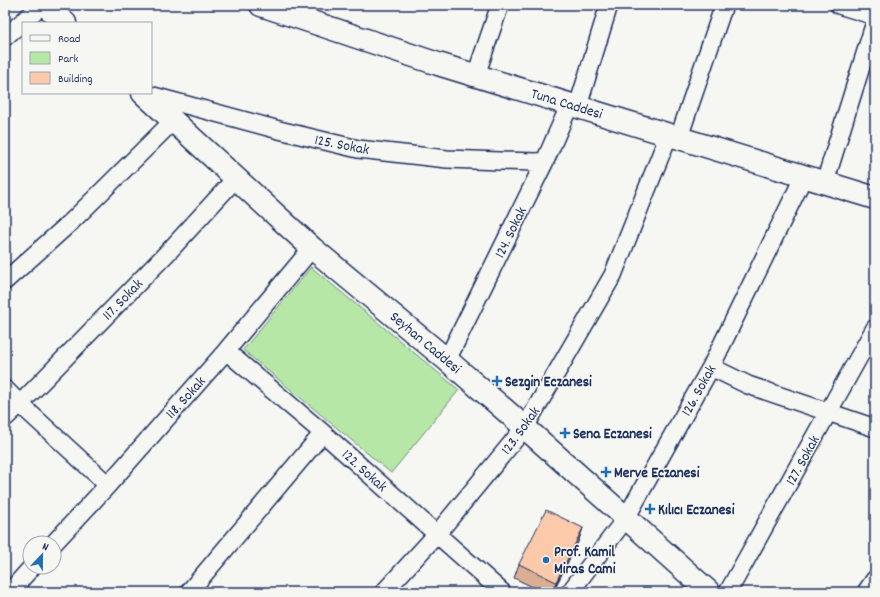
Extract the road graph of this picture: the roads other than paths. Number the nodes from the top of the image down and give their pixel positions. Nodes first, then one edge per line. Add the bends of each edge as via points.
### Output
1 (42, 5) edge
2 (45, 5) edge
3 (261, 5) edge
4 (500, 5) edge
5 (609, 5) edge
6 (724, 5) edge
7 (839, 5) edge
8 (875, 16) edge
9 (22, 22) edge
10 (22, 22) edge
11 (64, 22) edge
12 (875, 22) edge
13 (5, 37) edge
14 (476, 75) junction
15 (144, 94) edge
16 (147, 94) edge
17 (574, 105) junction
18 (173, 121) junction
19 (674, 136) junction
20 (545, 161) junction
21 (804, 176) junction
22 (236, 178) junction
23 (825, 182) junction
24 (875, 198) edge
25 (312, 248) junction
26 (5, 281) edge
27 (875, 328) edge
28 (226, 352) junction
29 (447, 360) junction
30 (711, 367) junction
31 (5, 389) edge
32 (20, 404) junction
33 (828, 413) junction
34 (5, 418) edge
35 (525, 427) junction
36 (875, 428) edge
37 (323, 433) junction
38 (108, 485) junction
39 (626, 518) junction
40 (436, 534) junction
41 (61, 535) edge
42 (24, 575) edge
43 (875, 579) edge
44 (13, 585) edge
45 (188, 592) edge
46 (384, 592) edge
47 (502, 592) edge
48 (570, 592) edge
49 (709, 592) edge
50 (728, 592) edge
51 (866, 592) edge

1 - 10 street
2 - 11 main road
3 - 14 main road, Tuna Caddesi
4 - 14 street
5 - 17 street, 124. Sokak
6 - 19 street, 123. Sokak
7 - 8 street
9 - 13 street
12 - 23 street
14 - 17 main road, Tuna Caddesi
15 - 18 main road, Seyhan Caddesi
16 - 20 street, 125. Sokak via 358,149 447,159
17 - 19 main road, Tuna Caddesi
17 - 20 street, 124. Sokak
18 - 22 main road, Seyhan Caddesi
18 - 26 street via 71,222
19 - 21 main road, Tuna Caddesi
19 - 35 street, 123. Sokak via 613,275
20 - 29 street, 124. Sokak
21 - 23 main road, Tuna Caddesi
21 - 30 street, 126. Sokak
22 - 25 main road, Seyhan Caddesi
22 - 32 street, 117. Sokak via 171,249
23 - 24 main road, Tuna Caddesi
25 - 28 street, 118. Sokak
25 - 29 main road, Seyhan Caddesi
27 - 33 street, 127. Sokak
28 - 37 street, 122. Sokak
28 - 38 street, 118. Sokak
29 - 35 main road, Seyhan Caddesi
30 - 33 street via 748,385
30 - 39 street, 126. Sokak
31 - 32 street
32 - 34 street, 117. Sokak
32 - 38 street
33 - 36 street
33 - 50 street, 127. Sokak
35 - 39 main road, Seyhan Caddesi
35 - 40 street, 123. Sokak
37 - 40 street, 122. Sokak
37 - 45 street
38 - 41 street, 118. Sokak
39 - 48 street, 126. Sokak
39 - 49 main road, Seyhan Caddesi
40 - 46 street, 123. Sokak
40 - 47 street, 122. Sokak
42 - 44 street
43 - 51 street

